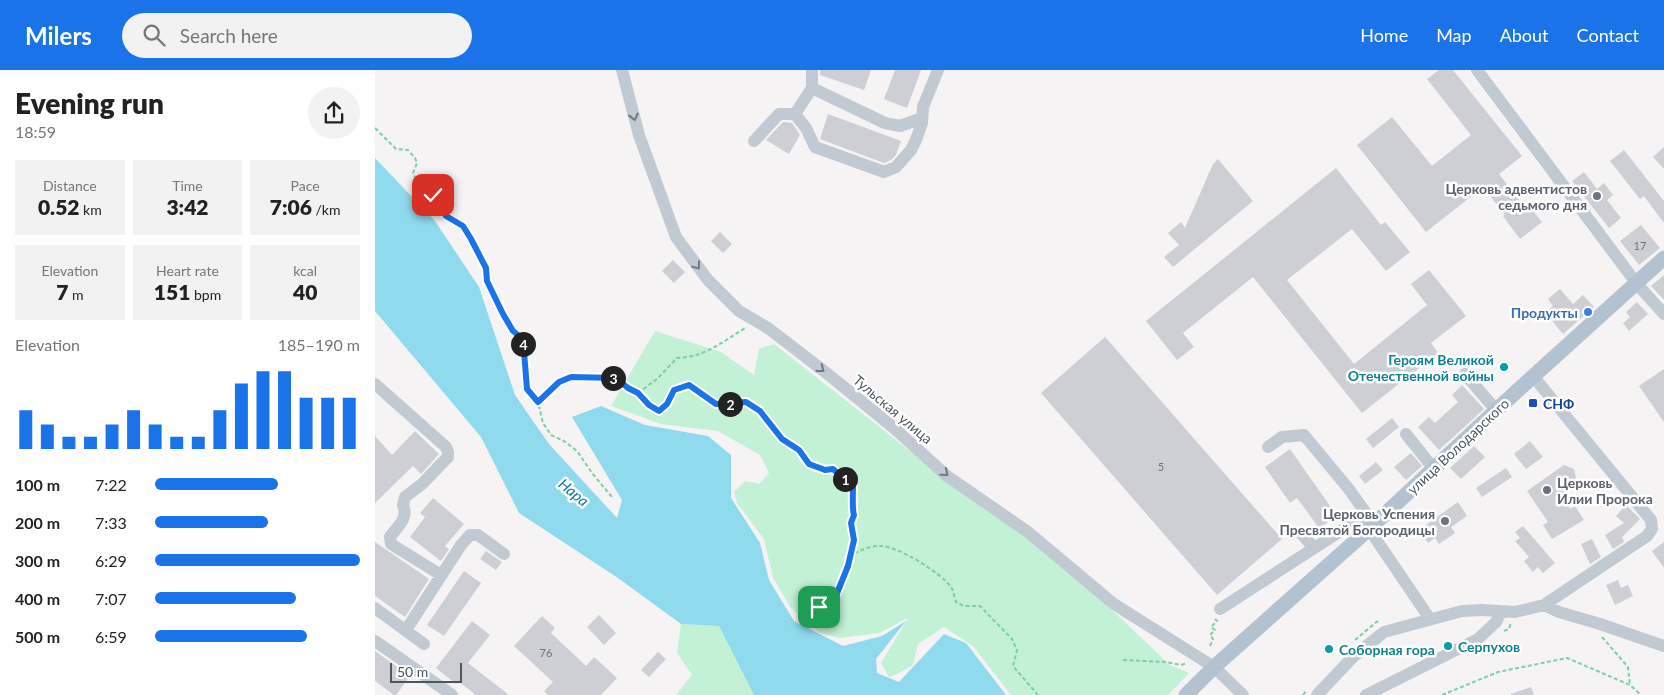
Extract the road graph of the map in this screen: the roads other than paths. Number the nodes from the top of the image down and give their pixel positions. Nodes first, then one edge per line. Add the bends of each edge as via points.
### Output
1 (622, 70) edge
2 (812, 70) edge
3 (938, 70) edge
4 (1477, 70) edge
5 (812, 88) junction
6 (795, 114) junction
7 (922, 118) junction
8 (754, 142) dead end
9 (1664, 258) edge
10 (1637, 284) junction
11 (1664, 314) edge
12 (1465, 374) dead end
13 (1533, 376) junction
14 (375, 384) edge
15 (1496, 410) junction
16 (1406, 434) dead end
17 (1267, 447) dead end
18 (1435, 469) junction
19 (1370, 523) junction
20 (1300, 532) dead end
21 (1314, 548) junction
22 (504, 554) dead end
23 (441, 576) junction
24 (1544, 605) junction
25 (375, 608) edge
26 (1220, 609) road end
27 (1501, 612) junction
28 (1430, 619) junction
29 (405, 630) junction
30 (375, 641) edge
31 (424, 644) dead end
32 (1664, 646) edge
33 (1214, 667) junction
34 (452, 695) edge
35 (1185, 695) edge
36 (1243, 695) edge
37 (1317, 695) edge
38 (1366, 695) edge

1 -> 33 street, Тульская улица via 639,135 676,237 708,280 739,311 829,375 947,476 1028,532 1113,604
2 - 5 street
3 - 7 street
4 - 10 street
5 - 6 street
5 - 7 street via 885,123 900,126
6 - 7 street via 815,147 884,172 896,167 911,150
6 - 8 street via 779,114
9 - 10 main road, улица Володарского
10 - 11 street
10 - 13 main road, улица Володарского
12 - 15 street
13 - 15 main road, улица Володарского
13 - 24 street via 1651,520 1652,529 1647,536
14 - 23 street via 448,452 448,457 405,497 404,518 389,537 391,544
15 - 18 main road, улица Володарского
16 - 18 street
17 - 19 street via 1282,437 1304,435 1348,488
18 - 19 main road, улица Володарского
19 - 21 street
19 - 28 street
19 - 33 main road, улица Володарского
20 - 21 street
21 - 26 street
22 - 23 street via 477,535 470,535
23 - 29 street
24 - 27 street via 1529,610
24 - 32 street
25 - 29 street
27 - 28 street via 1462,611
27 - 38 street via 1496,622 1478,639
28 - 37 street via 1384,632
29 - 31 street
30 - 34 street
33 - 35 main road, улица Володарского
33 - 36 street, Тульская улица

